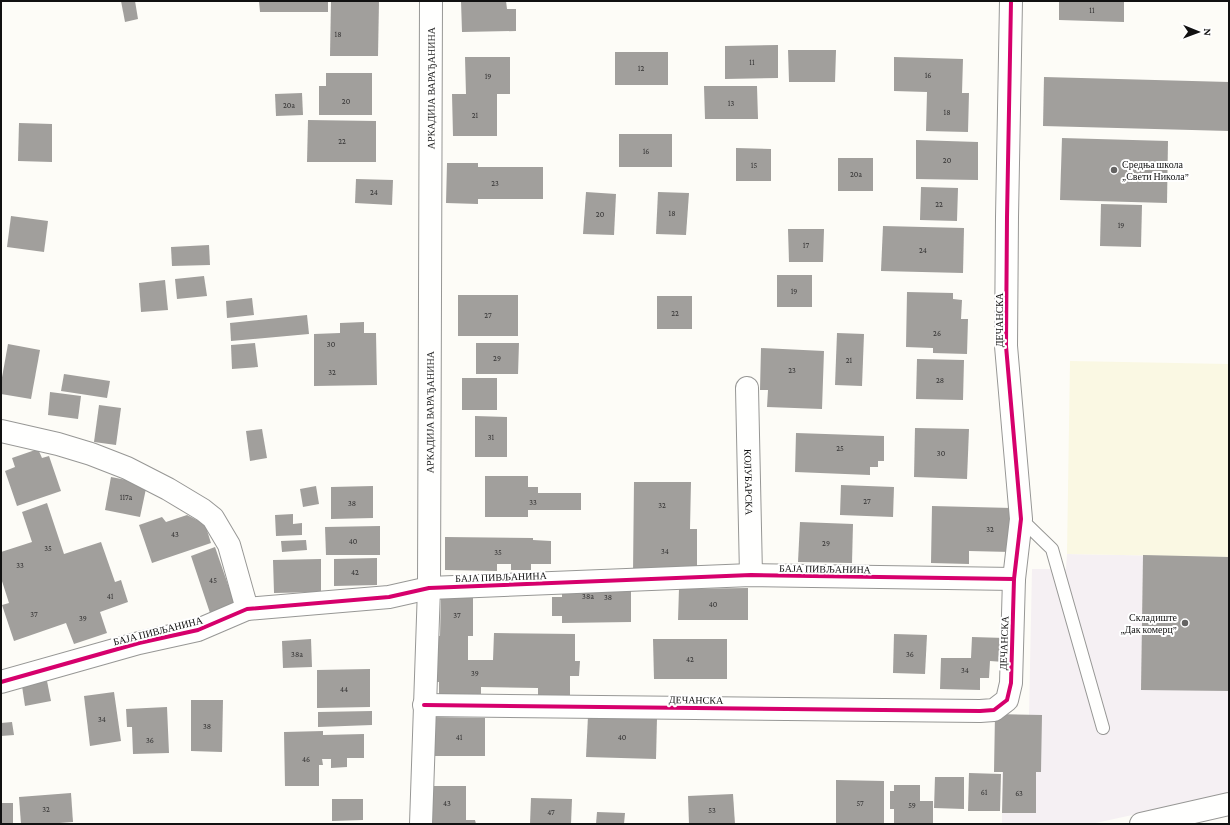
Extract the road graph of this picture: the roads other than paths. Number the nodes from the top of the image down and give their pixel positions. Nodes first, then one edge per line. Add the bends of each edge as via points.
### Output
1 (431, 1) edge
2 (1011, 1) edge
3 (747, 388) dead end
4 (1, 431) edge
5 (1020, 519) junction
6 (751, 575) junction
7 (1014, 579) junction
8 (429, 588) junction
9 (247, 610) junction
10 (1, 682) edge
11 (424, 705) junction
12 (1103, 728) dead end
13 (1229, 804) edge
14 (421, 824) edge
15 (1141, 824) edge

1 - 8 street, АРКАДИЈА ВАРАЂАНИНА
2 - 5 street, ДЕЧАНСКА via 1006,346
3 - 6 street, КОЛУБАРСКА
4 - 9 street via 58,444 127,468 203,510 213,518 229,545
5 - 7 street, ДЕЧАНСКА
5 - 12 lane via 1052,549
6 - 7 street, БАЈА ПИВЉАНИНА
6 - 8 street, БАЈА ПИВЉАНИНА
7 - 11 street, ДЕЧАНСКА via 1011,683 1007,700 994,710
8 - 9 street, БАЈА ПИВЉАНИНА via 389,597
8 - 11 street, АРКАДИЈА ВАРАЂАНИНА
9 - 10 street, БАЈА ПИВЉАНИНА via 198,630 139,643
11 - 14 street, АРКАДИЈА ВАРАЂАНИНА
13 - 15 street

